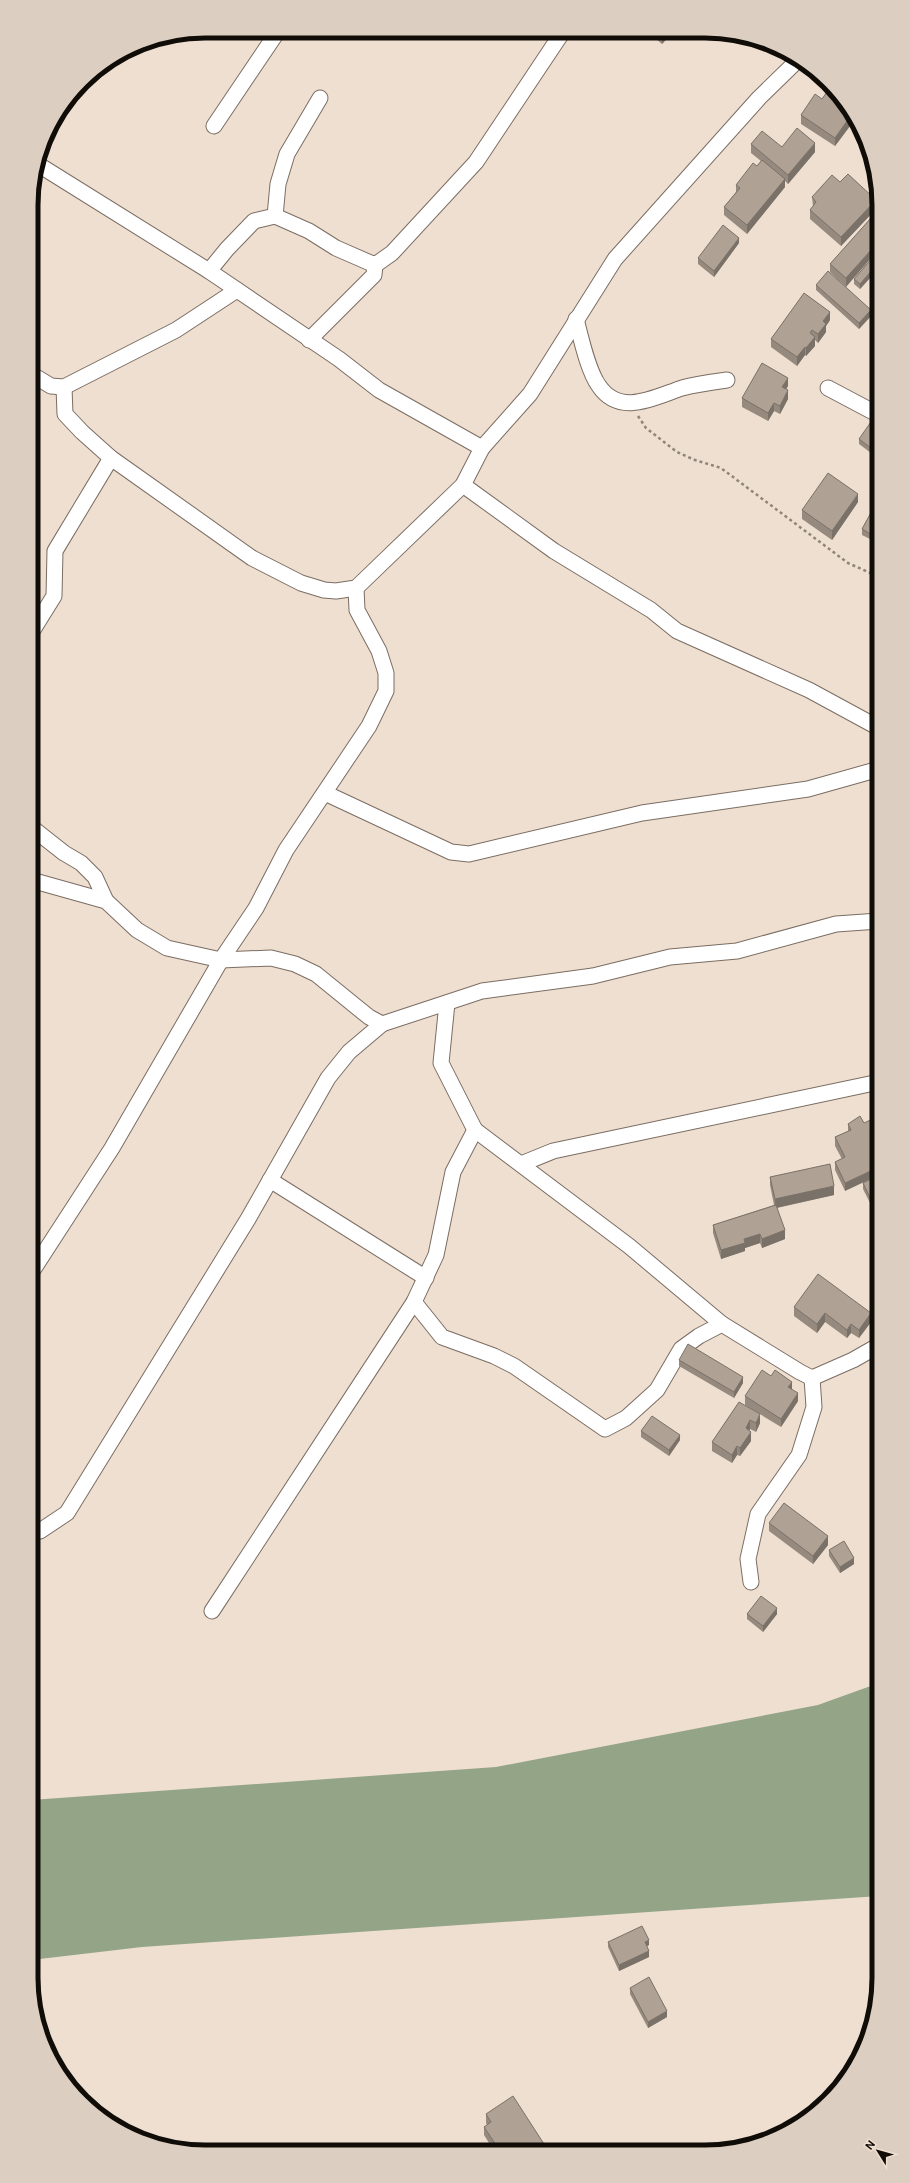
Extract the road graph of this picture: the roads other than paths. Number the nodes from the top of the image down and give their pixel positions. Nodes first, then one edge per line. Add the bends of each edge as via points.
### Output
1 (274, 38) edge
2 (559, 38) edge
3 (794, 64) edge
4 (320, 98) dead end
5 (214, 126) dead end
6 (42, 167) edge
7 (275, 216) junction
8 (375, 265) junction
9 (209, 271) junction
10 (237, 290) junction
11 (576, 319) junction
12 (309, 340) junction
13 (38, 378) edge
14 (728, 380) dead end
15 (64, 387) junction
16 (828, 388) dead end
17 (872, 411) edge
18 (482, 448) junction
19 (111, 458) junction
20 (462, 485) junction
21 (356, 588) junction
22 (38, 622) edge
23 (872, 724) edge
24 (872, 772) edge
25 (325, 794) junction
26 (38, 833) edge
27 (38, 882) edge
28 (106, 901) junction
29 (872, 921) edge
30 (221, 960) junction
31 (447, 1003) junction
32 (382, 1024) junction
33 (872, 1083) edge
34 (475, 1130) junction
35 (521, 1164) junction
36 (270, 1180) junction
37 (38, 1262) edge
38 (426, 1278) junction
39 (414, 1302) junction
40 (722, 1324) junction
41 (872, 1350) edge
42 (812, 1378) junction
43 (38, 1532) edge
44 (751, 1582) dead end
45 (212, 1611) dead end

1 - 5 street
2 - 8 street via 476,162 392,253
3 - 11 street via 754,104 615,259
4 - 7 street via 287,154 278,184
6 - 9 street
7 - 8 street
7 - 9 street via 254,221
8 - 12 street via 374,275
9 - 10 street
10 - 12 street
10 - 15 street via 176,330
11 - 14 street via 598,386 610,398 633,404 658,399 704,383
11 - 18 street via 530,394
12 - 18 street via 380,390
13 - 15 street via 51,386
15 - 19 street via 65,414
16 - 17 street
18 - 20 street
19 - 21 street via 252,558 301,583 324,590
19 - 22 street via 55,551 54,596
20 - 21 street
20 - 23 street via 554,551 651,610 677,631 809,690
21 - 25 street via 357,610 379,651 386,674 386,691 369,726
24 - 25 street via 808,789 642,813 469,854 451,852
25 - 30 street via 286,850 256,908
26 - 28 street via 81,863 95,877
27 - 28 street
28 - 30 street via 137,930 167,948
29 - 31 street via 836,924 737,951 670,957 593,976 482,991
30 - 32 street via 271,958 295,964 316,974 369,1017
30 - 37 street via 112,1148
31 - 32 street
31 - 34 street via 440,1063
32 - 36 street via 349,1052 328,1078
33 - 35 street via 553,1151
34 - 35 street
34 - 38 street via 453,1172 436,1255
35 - 40 street via 629,1246
36 - 38 street
36 - 43 street via 68,1512
38 - 39 street
39 - 40 street via 442,1337 514,1366 605,1429 626,1418 657,1390 681,1349
39 - 45 street
40 - 42 street
41 - 42 street
42 - 44 street via 814,1407 799,1455 758,1514 748,1559

